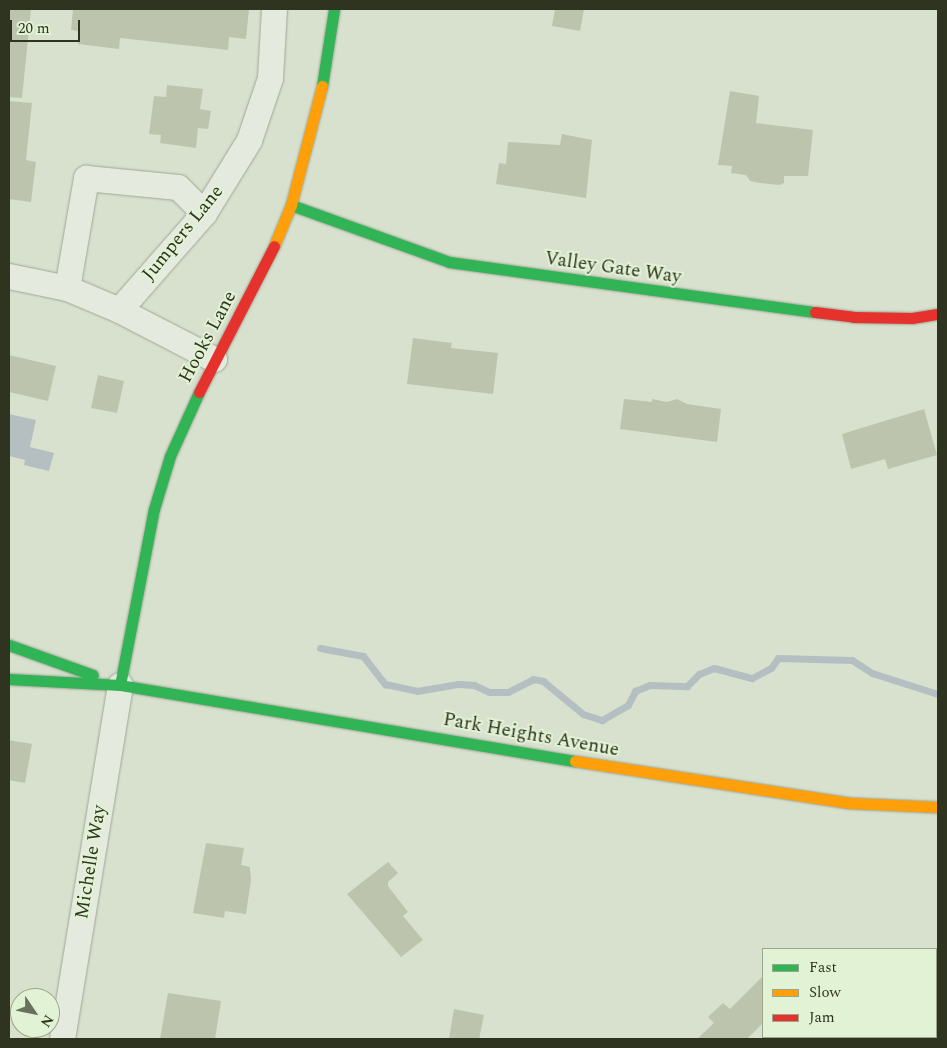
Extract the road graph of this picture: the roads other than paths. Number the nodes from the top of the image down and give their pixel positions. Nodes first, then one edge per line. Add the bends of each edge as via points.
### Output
1 (274, 9) edge
2 (334, 9) edge
3 (291, 205) junction
4 (204, 213) junction
5 (9, 276) edge
6 (67, 288) junction
7 (119, 310) junction
8 (938, 314) edge
9 (214, 359) junction
10 (9, 645) edge
11 (9, 680) edge
12 (120, 685) junction
13 (938, 808) edge
14 (62, 1039) edge

1 - 4 street, Jumpers Lane via 270,78 261,112 232,170
2 - 3 street, Hooks Lane via 323,83
3 - 8 street, Valley Gate Way via 450,262 853,317 912,318
3 - 9 street, Hooks Lane via 268,261
4 - 6 street via 178,187 86,178
4 - 7 street, Jumpers Lane
5 - 6 street
6 - 7 street
7 - 9 street
9 - 12 street, Hooks Lane via 170,456 154,509
10 - 12 street, Park Heights Avenue
11 - 12 street, Park Heights Avenue
12 - 13 street, Park Heights Avenue via 744,789 850,802
12 - 14 street, Michelle Way

